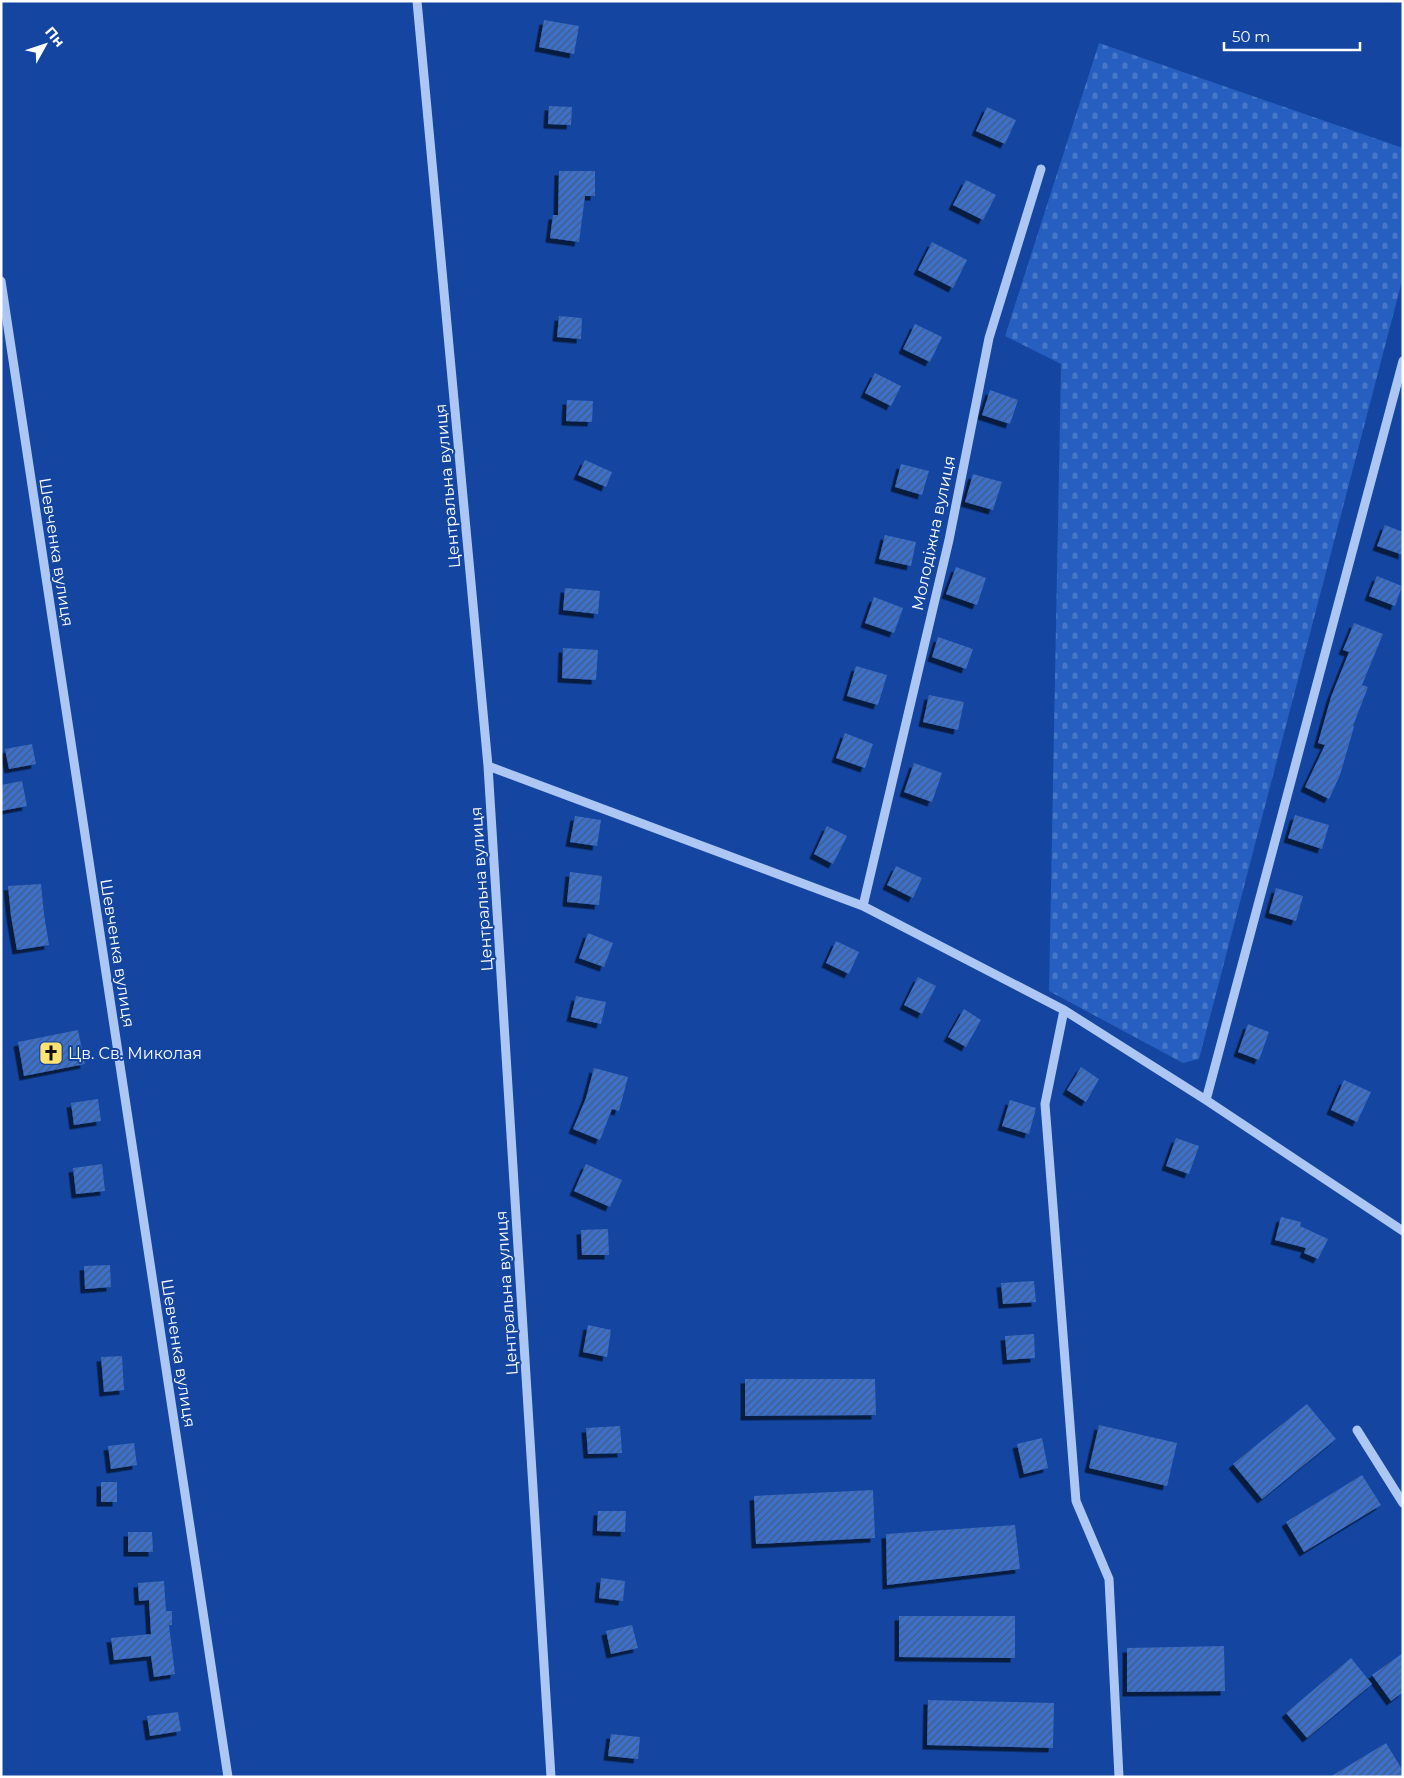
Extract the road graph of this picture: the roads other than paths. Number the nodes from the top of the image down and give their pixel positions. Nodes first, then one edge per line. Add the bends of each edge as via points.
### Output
1 (417, 1) edge
2 (1041, 169) dead end
3 (1, 281) edge
4 (1403, 361) edge
5 (1401, 376) edge
6 (488, 766) junction
7 (863, 906) junction
8 (1064, 1010) junction
9 (1206, 1100) junction
10 (1403, 1231) edge
11 (1357, 1430) dead end
12 (1403, 1504) edge
13 (228, 1777) edge
14 (551, 1777) edge
15 (1119, 1777) edge

1 - 6 street, Центральна вулиця
2 - 7 street, Молодіжна вулиця via 989,338 949,540
3 - 13 street, Шевченка вулиця
4 - 5 street
5 - 9 street
6 - 7 street
6 - 14 street, Центральна вулиця
7 - 8 street
8 - 9 street
8 - 15 street via 1045,1104 1076,1501 1109,1579
9 - 10 street
11 - 12 street

